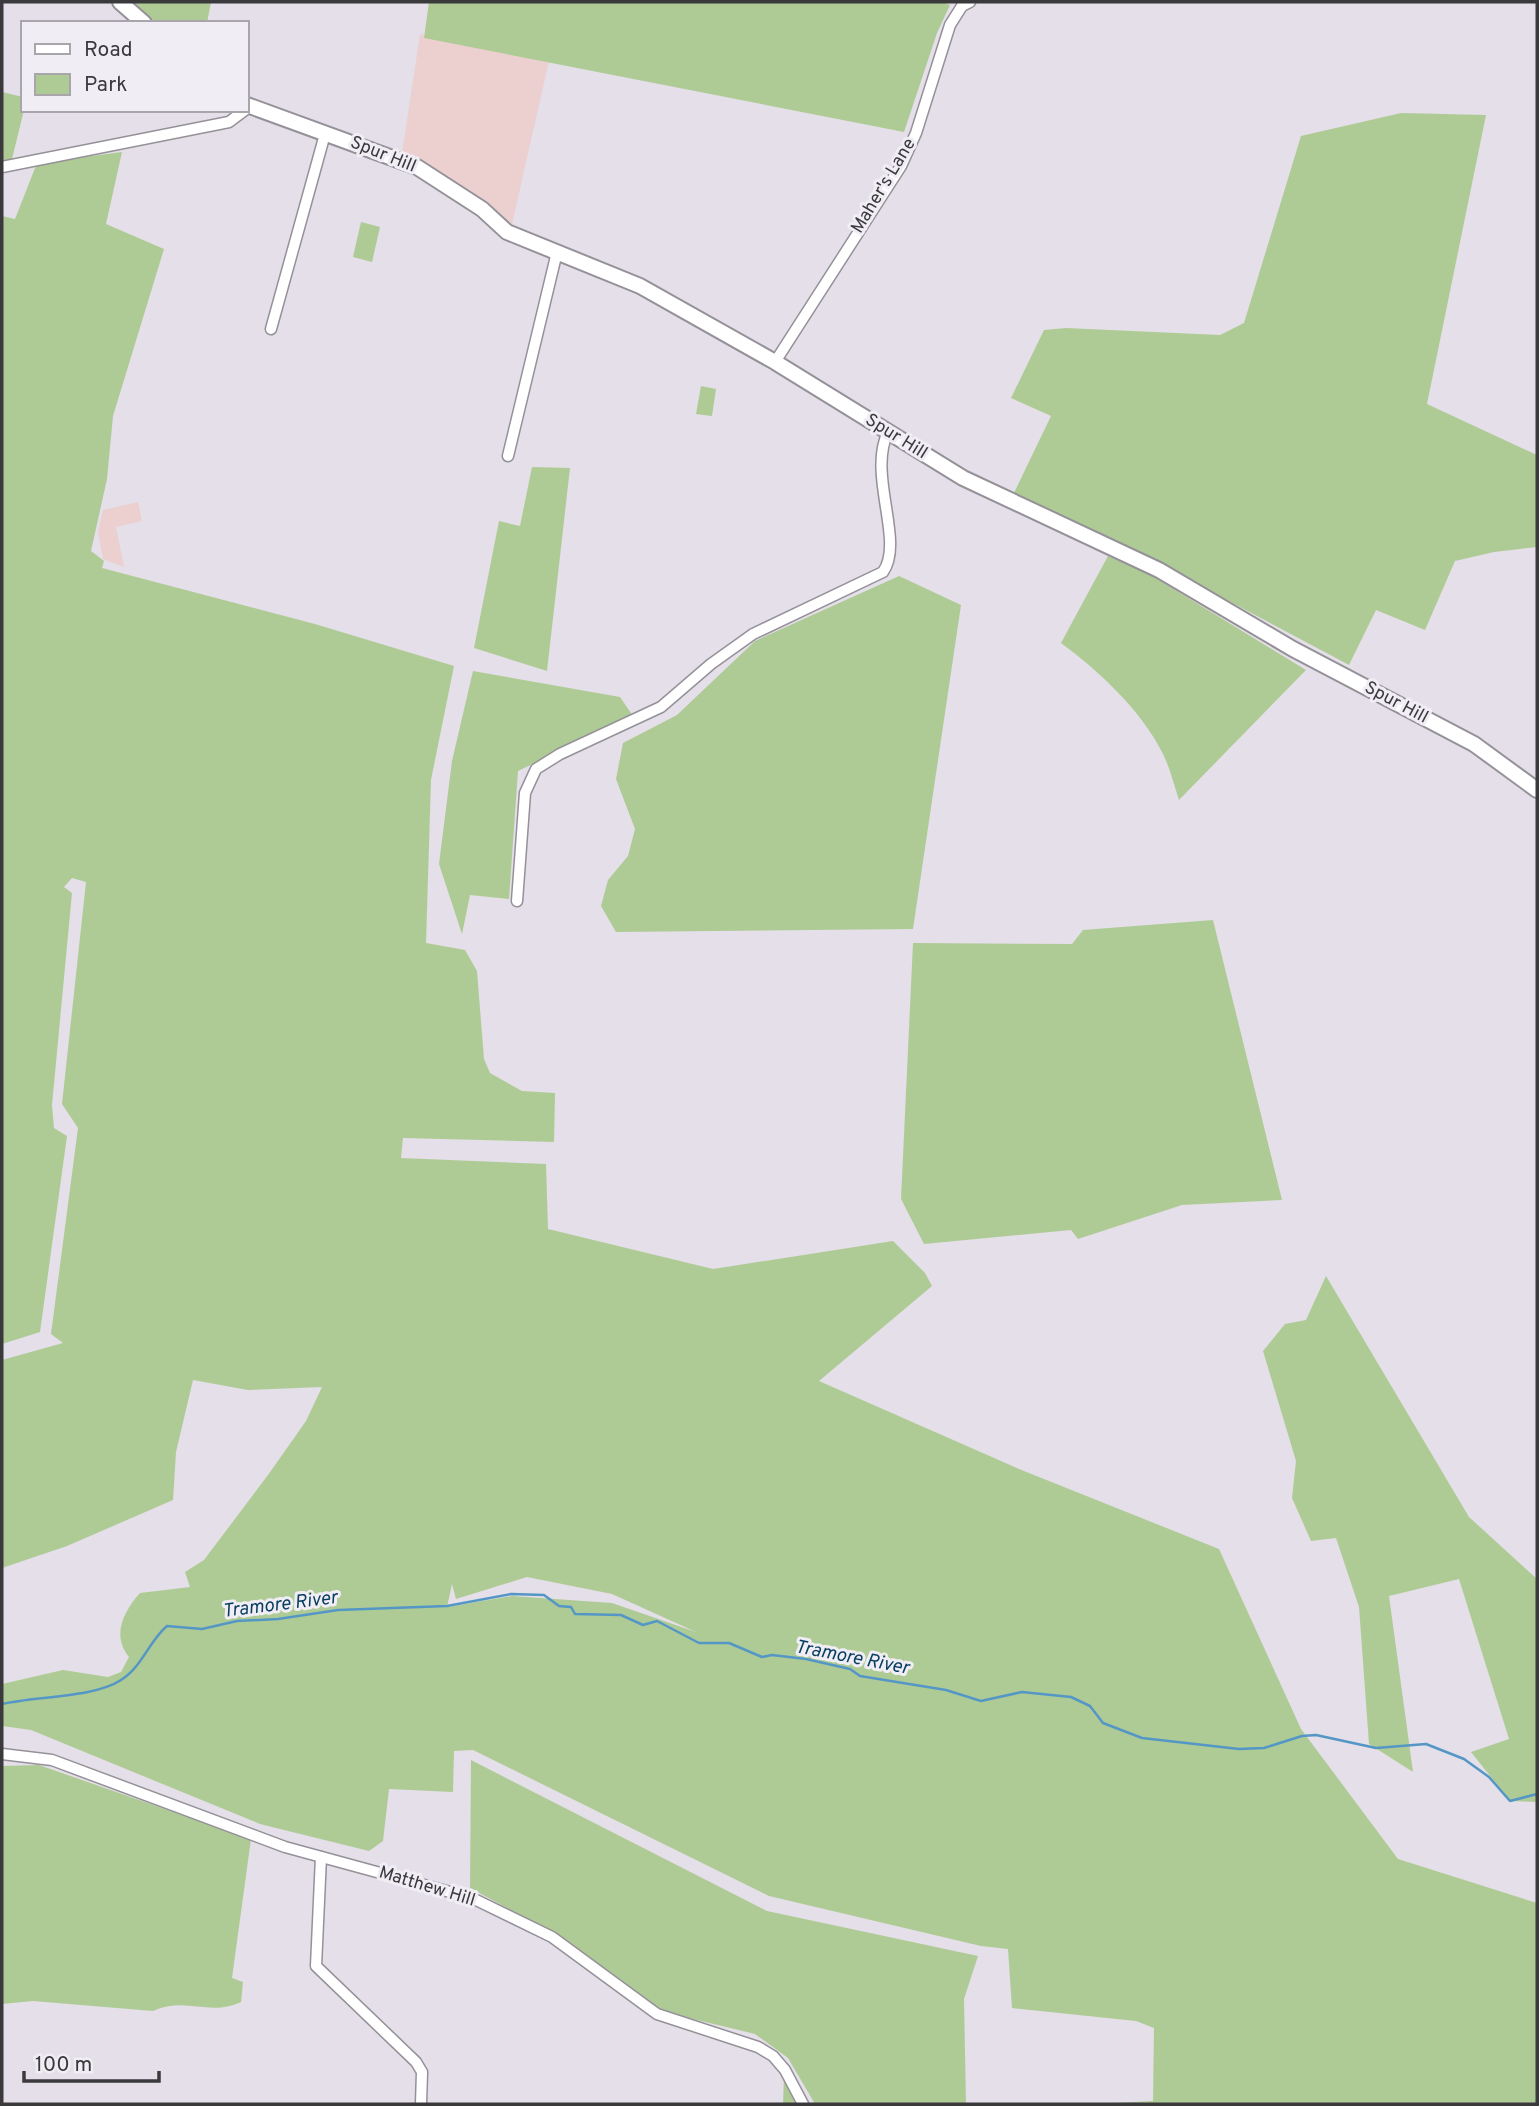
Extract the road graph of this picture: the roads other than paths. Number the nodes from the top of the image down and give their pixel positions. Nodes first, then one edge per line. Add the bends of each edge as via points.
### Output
1 (120, 2) edge
2 (970, 2) edge
3 (142, 21) edge
4 (248, 108) edge
5 (242, 112) edge
6 (325, 134) junction
7 (2, 167) edge
8 (557, 252) junction
9 (271, 329) dead end
10 (775, 362) junction
11 (888, 432) junction
12 (508, 456) dead end
13 (1537, 790) edge
14 (517, 901) dead end
15 (2, 1754) edge
16 (321, 1857) junction
17 (421, 2104) edge
18 (803, 2104) edge

1 - 3 street
2 - 10 street, Maher's Lane via 950,25 901,166
4 - 6 street, Spur Hill
5 - 7 street via 229,122
6 - 8 street, Spur Hill via 417,167 482,209 507,232
6 - 9 street
8 - 10 street, Spur Hill via 640,286
8 - 12 street
10 - 11 street, Spur Hill
11 - 13 street, Spur Hill via 963,478 1159,570 1293,649 1474,744
11 - 14 street via 880,459 891,555 883,572 753,634 661,708 536,769 525,793
15 - 16 street, Matthew Hill via 52,1760
16 - 17 street via 316,1966 416,2062 422,2072
16 - 18 street, Matthew Hill via 472,1898 551,1937 657,2014 741,2040 773,2056

